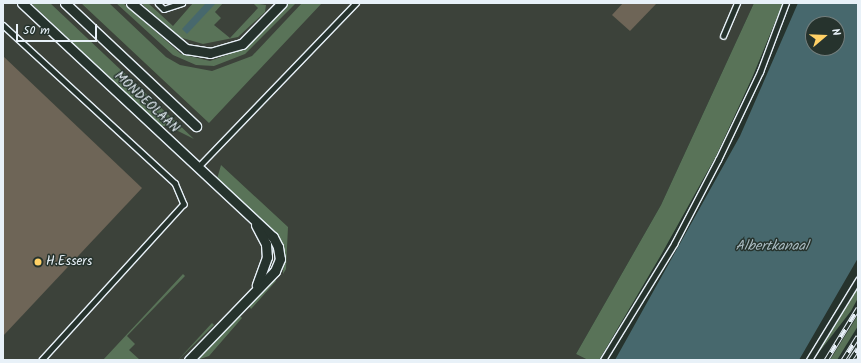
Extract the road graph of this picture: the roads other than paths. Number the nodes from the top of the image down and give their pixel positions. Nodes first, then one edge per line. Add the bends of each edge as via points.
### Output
1 (22, 3) edge
2 (65, 3) edge
3 (131, 3) edge
4 (158, 3) edge
5 (182, 3) edge
6 (282, 3) edge
7 (356, 3) edge
8 (737, 3) edge
9 (786, 3) edge
10 (3, 25) edge
11 (723, 36) dead end
12 (196, 126) dead end
13 (196, 168) junction
14 (858, 280) edge
15 (42, 360) edge
16 (189, 360) edge
17 (603, 360) edge
18 (809, 360) edge

1 - 13 street, MONDEOLAAN
2 - 12 street
3 - 6 street via 186,48 210,53 242,44
4 - 5 lane via 164,9
7 - 13 lane
8 - 11 lane
9 - 17 lane via 760,72 718,160 674,244
10 - 15 lane via 175,182 184,204
13 - 16 street, MONDEOLAAN via 253,220 266,244 267,257 264,272 250,297
14 - 18 lane

